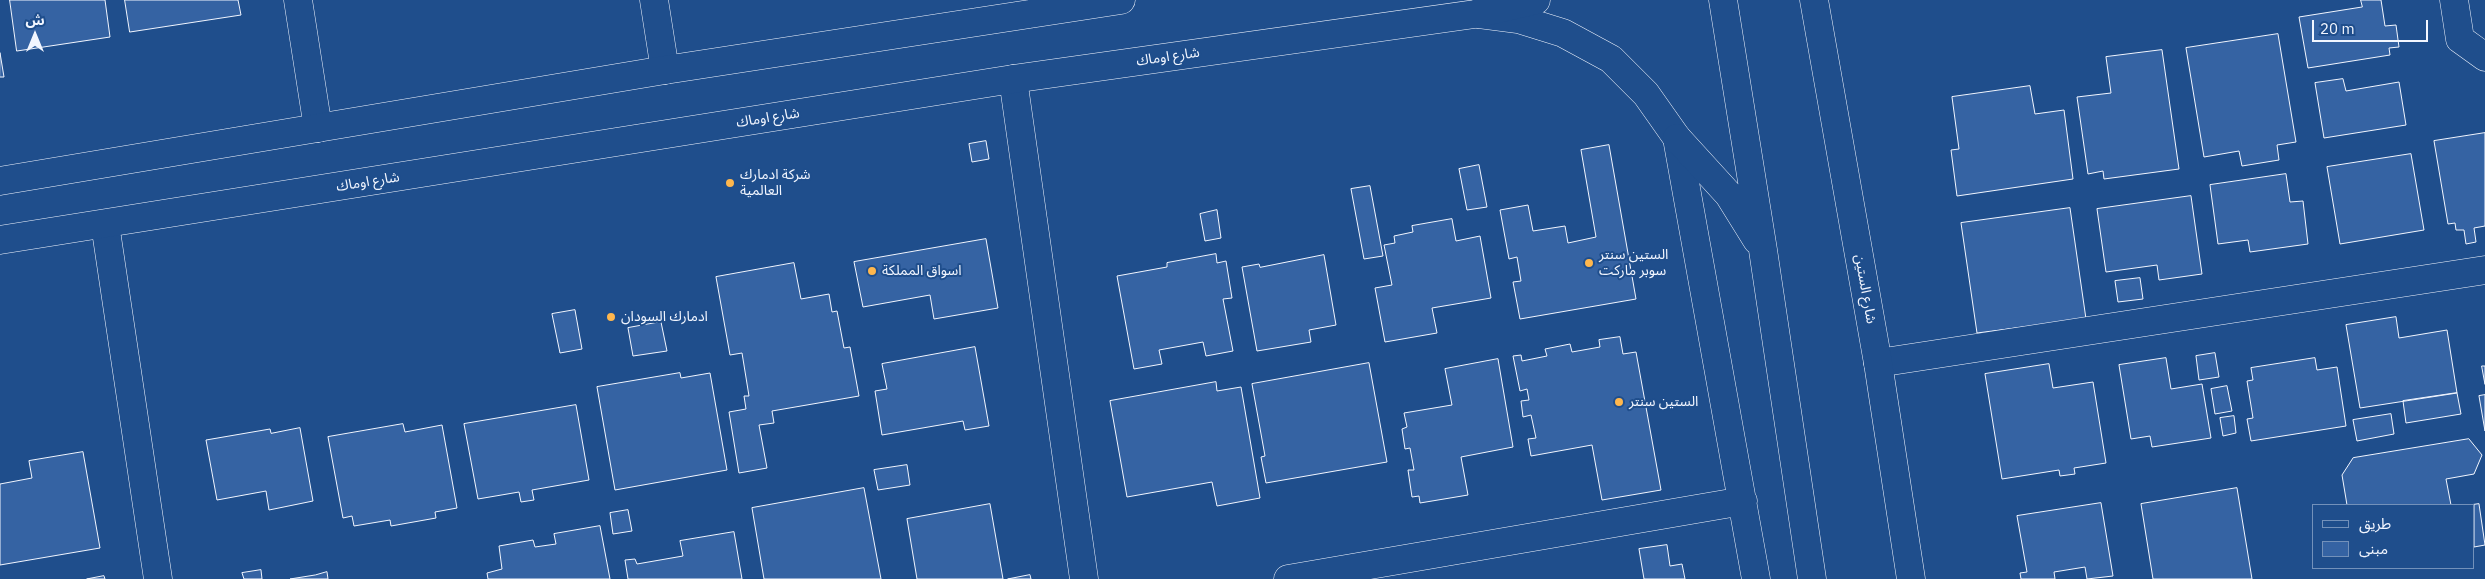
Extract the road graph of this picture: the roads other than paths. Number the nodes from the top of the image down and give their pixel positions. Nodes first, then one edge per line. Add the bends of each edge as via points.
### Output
1 (298, 0) edge
2 (654, 0) edge
3 (1121, 0) edge
4 (1536, 0) edge
5 (1723, 0) edge
6 (1814, 0) edge
7 (2454, 0) edge
8 (1068, 4) edge
9 (1475, 14) junction
10 (2485, 57) edge
11 (665, 70) junction
12 (1013, 79) junction
13 (318, 128) junction
14 (1677, 138) junction
15 (0, 181) edge
16 (105, 224) junction
17 (0, 240) edge
18 (1763, 250) junction
19 (2485, 270) edge
20 (1878, 363) junction
21 (1744, 501) junction
22 (1348, 575) edge
23 (158, 579) edge
24 (1084, 579) edge
25 (1288, 579) edge
26 (1756, 579) edge
27 (1812, 579) edge
28 (1911, 579) edge

1 - 13 main road
2 - 11 main road
3 - 8 main road
4 - 9 main road, شارع اوماك
5 - 18 main road
6 - 20 main road, شارع الستين
7 - 10 main road via 2460,39
8 - 11 main road
9 - 12 main road, شارع اوماك
9 - 14 main road via 1518,19 1563,33 1611,59 1646,94
11 - 13 main road
12 - 16 main road, شارع اوماك
12 - 24 main road
13 - 15 main road
14 - 18 main road via 1729,195
14 - 21 main road
16 - 17 main road, شارع اوماك
16 - 23 main road
18 - 27 main road
19 - 20 main road
20 - 28 main road, شارع الستين
21 - 22 main road
21 - 26 main road
22 - 25 main road

